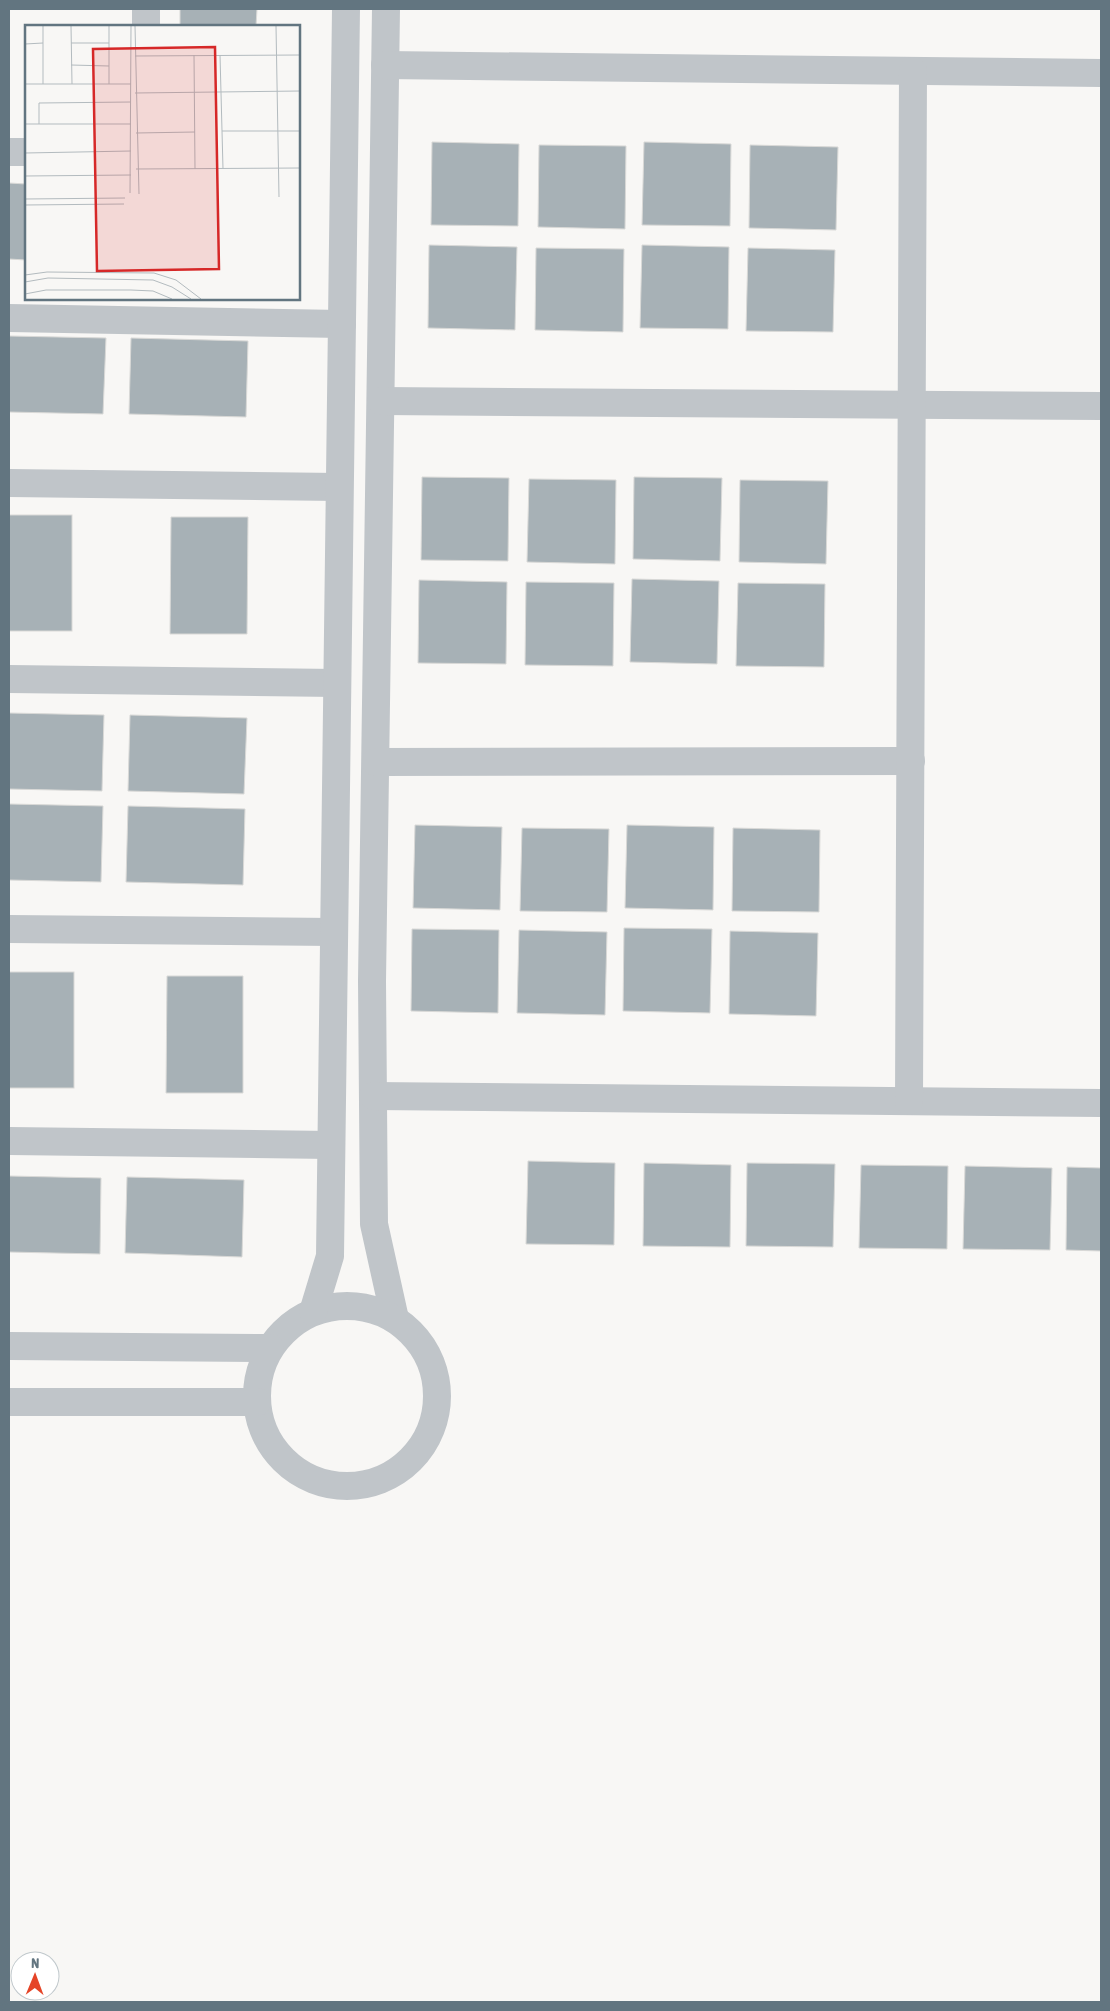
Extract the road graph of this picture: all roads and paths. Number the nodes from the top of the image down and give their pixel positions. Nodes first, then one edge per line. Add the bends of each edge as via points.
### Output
1 (146, 9) edge
2 (346, 9) edge
3 (386, 9) edge
4 (146, 25) edge
5 (385, 65) junction
6 (913, 71) junction
7 (1101, 72) edge
8 (9, 152) edge
9 (25, 152) edge
10 (142, 310) edge
11 (9, 318) edge
12 (342, 324) junction
13 (381, 401) junction
14 (912, 405) junction
15 (1101, 406) edge
16 (9, 483) edge
17 (339, 487) junction
18 (9, 679) edge
19 (337, 683) junction
20 (910, 761) junction
21 (376, 762) junction
22 (9, 929) edge
23 (334, 932) junction
24 (373, 1096) junction
25 (909, 1101) junction
26 (1101, 1103) edge
27 (9, 1140) edge
28 (331, 1144) junction
29 (313, 1312) junction
30 (395, 1319) junction
31 (9, 1346) edge
32 (270, 1348) junction
33 (9, 1402) edge
34 (257, 1402) junction

1 - 4 street
2 - 12 street
3 - 5 street
5 - 6 street
5 - 13 street
6 - 7 street
6 - 14 street
8 - 9 street
10 - 11 street
10 - 12 street
12 - 17 street
13 - 14 street
13 - 21 street
14 - 15 street
14 - 20 street
16 - 17 street
17 - 19 street
18 - 19 street
19 - 23 street
20 - 21 street
20 - 25 street
21 - 24 street
22 - 23 street
23 - 28 street
24 - 25 street
24 - 30 street via 374,1224
25 - 26 street
27 - 28 street
28 - 29 street via 330,1256
29 - 30 street via 340,1306 369,1308
29 - 32 street via 289,1327
30 - 34 street via 417,1337 432,1361 438,1389 435,1420 421,1448 399,1471 370,1483 338,1486 308,1477 282,1459 265,1433
31 - 32 street
32 - 34 street via 259,1374
33 - 34 street

